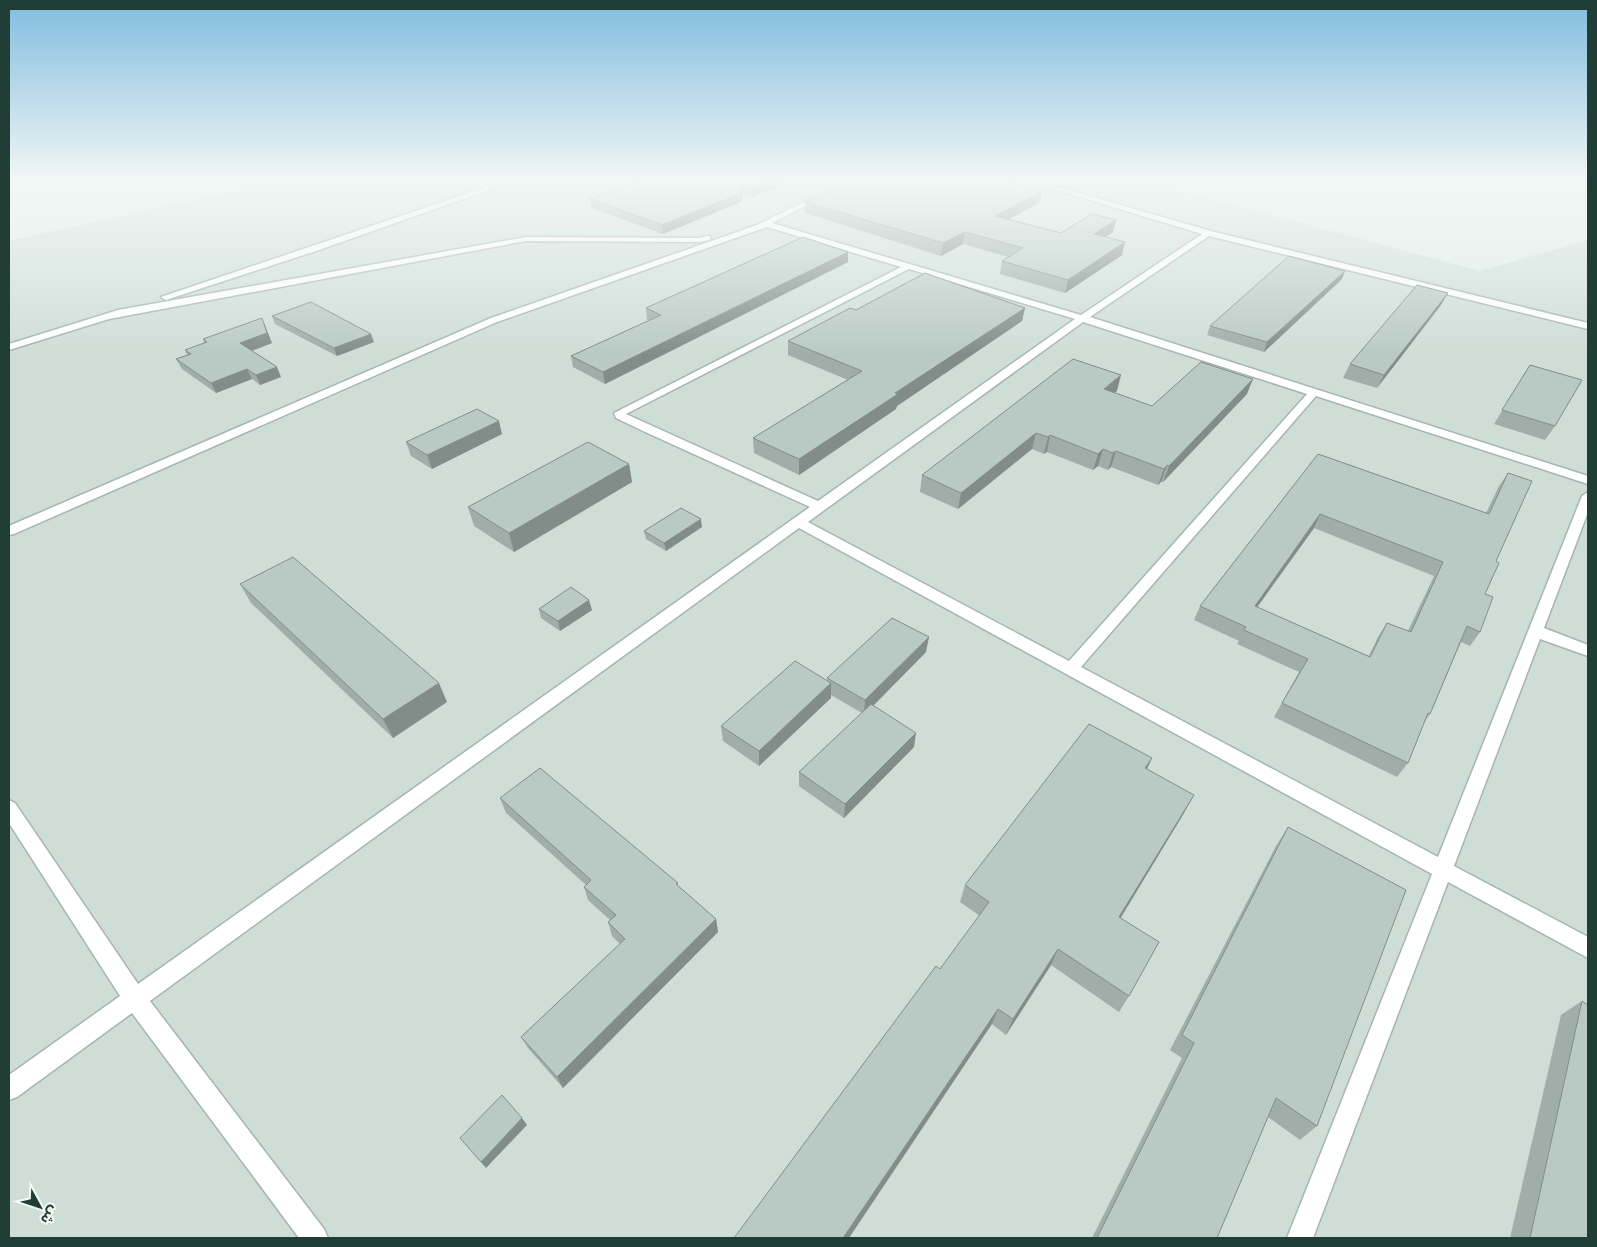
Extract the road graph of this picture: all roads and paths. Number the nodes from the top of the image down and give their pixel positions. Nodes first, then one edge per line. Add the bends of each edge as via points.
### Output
1 (341, 239) edge
2 (525, 239) edge
3 (560, 239) edge
4 (703, 239) edge
5 (724, 239) edge
6 (818, 239) edge
7 (1199, 239) edge
8 (1233, 239) edge
9 (909, 266) junction
10 (109, 316) junction
11 (1082, 318) junction
12 (1588, 326) edge
13 (9, 347) edge
14 (1314, 392) junction
15 (1588, 480) edge
16 (1588, 496) edge
17 (818, 506) junction
18 (798, 522) junction
19 (9, 531) edge
20 (1536, 631) junction
21 (1588, 651) edge
22 (1072, 669) junction
23 (12, 819) edge
24 (1444, 870) junction
25 (1588, 948) edge
26 (135, 999) junction
27 (9, 1089) edge
28 (315, 1238) edge
29 (1300, 1238) edge

1 - 10 street
2 - 10 street
3 - 4 street
5 - 19 street via 494,320
6 - 9 street
7 - 11 street
8 - 12 street
9 - 11 street
9 - 17 street via 620,412 620,416 647,429
10 - 13 street
11 - 14 street
11 - 17 street
14 - 15 street
14 - 22 street
16 - 20 street
17 - 18 street
18 - 22 street
18 - 26 street
20 - 21 street
20 - 24 street
22 - 24 street
23 - 26 street
24 - 25 street
24 - 29 street
26 - 27 street
26 - 28 street

